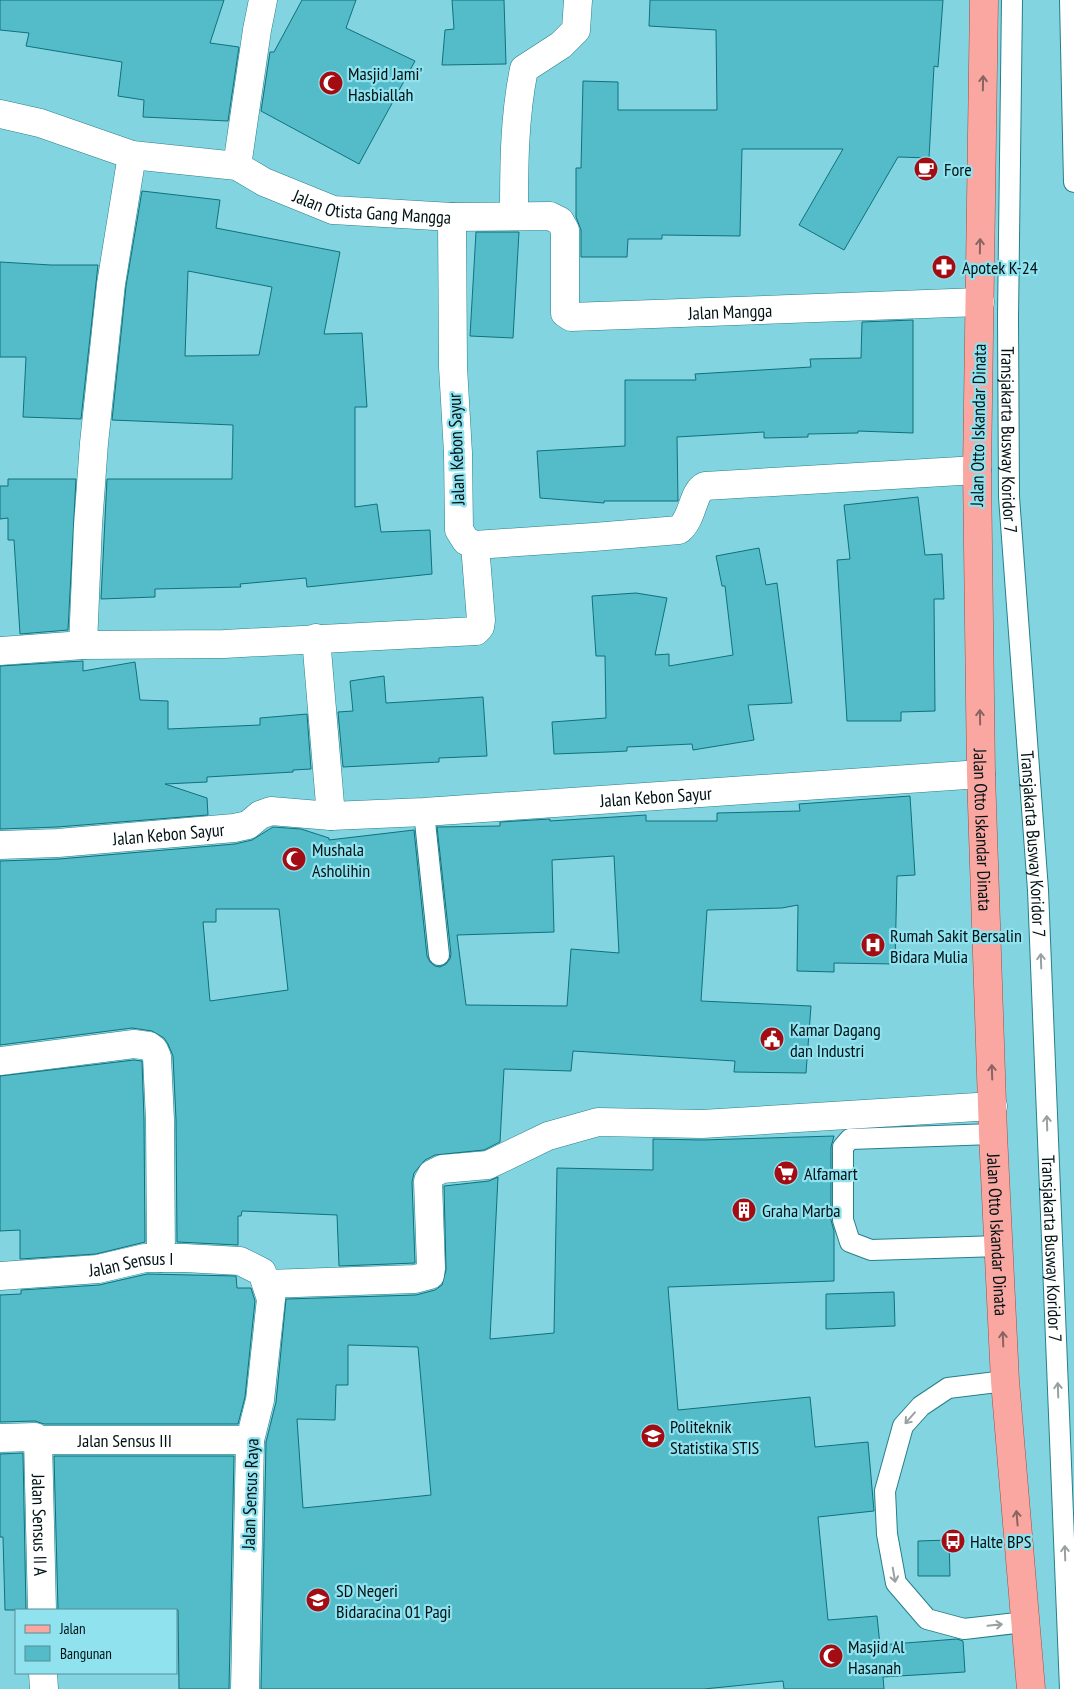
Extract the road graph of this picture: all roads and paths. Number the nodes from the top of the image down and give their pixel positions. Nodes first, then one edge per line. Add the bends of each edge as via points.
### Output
1 (263, 0) edge
2 (578, 0) edge
3 (984, 0) edge
4 (1012, 0) edge
5 (1070, 0) edge
6 (0, 114) edge
7 (132, 156) junction
8 (237, 166) junction
9 (1074, 182) edge
10 (514, 216) junction
11 (452, 217) junction
12 (565, 230) joint
13 (980, 302) junction
14 (977, 470) junction
15 (475, 545) junction
16 (316, 638) junction
17 (83, 645) junction
18 (0, 651) edge
19 (981, 774) junction
20 (424, 812) junction
21 (331, 816) junction
22 (0, 845) edge
23 (440, 955) dead end
24 (0, 1061) edge
25 (993, 1106) junction
26 (994, 1134) junction
27 (1000, 1246) junction
28 (161, 1258) junction
29 (0, 1276) edge
30 (264, 1278) junction
31 (1005, 1381) junction
32 (0, 1438) edge
33 (38, 1440) junction
34 (250, 1440) junction
35 (42, 1609) edge
36 (1025, 1622) junction
37 (43, 1674) edge
38 (44, 1689) edge
39 (245, 1689) edge
40 (1031, 1689) edge
41 (1070, 1689) edge

1 - 8 street
2 - 10 street via 576,30 561,45 524,70 514,140
13 -> 3 main road, Jalan Otto Iskandar Dinata
41 -> 4 lane, Transjakarta Busway Koridor 7 via 1038,890 1009,497
5 - 9 lane
6 - 7 street, Jalan Otista Gang Mangga via 40,123
7 - 8 street, Jalan Otista Gang Mangga
7 - 17 street via 111,284 94,443
8 - 11 street, Jalan Otista Gang Mangga via 264,182 333,210
10 - 11 street, Jalan Otista Gang Mangga
10 - 12 street, Jalan Otista Gang Mangga via 550,216
11 - 15 street, Jalan Kebon Sayur via 459,530 466,541
12 - 13 street, Jalan Mangga via 565,313 571,317
13 - 14 main road, Jalan Otto Iskandar Dinata
14 - 15 street via 705,486 700,488 689,517 679,530
19 -> 14 main road, Jalan Otto Iskandar Dinata
15 - 16 street via 481,620 476,631
16 - 17 street via 224,644
16 - 21 street
17 - 18 street
19 - 20 street, Jalan Kebon Sayur
25 -> 19 main road, Jalan Otto Iskandar Dinata
20 - 21 street, Jalan Kebon Sayur
20 - 23 lane
21 - 22 street, Jalan Kebon Sayur via 272,811 260,815 248,825 234,828
24 - 28 street via 134,1044 154,1050 160,1120
25 - 26 main road, Jalan Otto Iskandar Dinata
25 - 30 street via 702,1124 598,1122 548,1136 488,1165 442,1169 432,1174 428,1181 431,1268 430,1275 422,1279
26 - 27 main road, Jalan Otto Iskandar Dinata
26 - 27 lane via 850,1139 843,1146 844,1220 850,1242 871,1250
31 -> 27 main road, Jalan Otto Iskandar Dinata
28 - 29 street, Jalan Sensus I via 145,1258 98,1269
28 - 30 street, Jalan Sensus I via 240,1261
30 - 34 street, Jalan Sensus Raya via 271,1299 260,1400
36 -> 31 main road, Jalan Otto Iskandar Dinata
31 -> 36 lane via 948,1388 920,1406 903,1426 886,1491 887,1534 896,1583 927,1619 964,1629
32 - 33 street, Jalan Sensus III
33 - 34 street, Jalan Sensus III
33 - 35 street, Jalan Sensus II A
34 - 39 street, Jalan Sensus Raya
36 - 40 main road, Jalan Otto Iskandar Dinata
37 - 38 street

